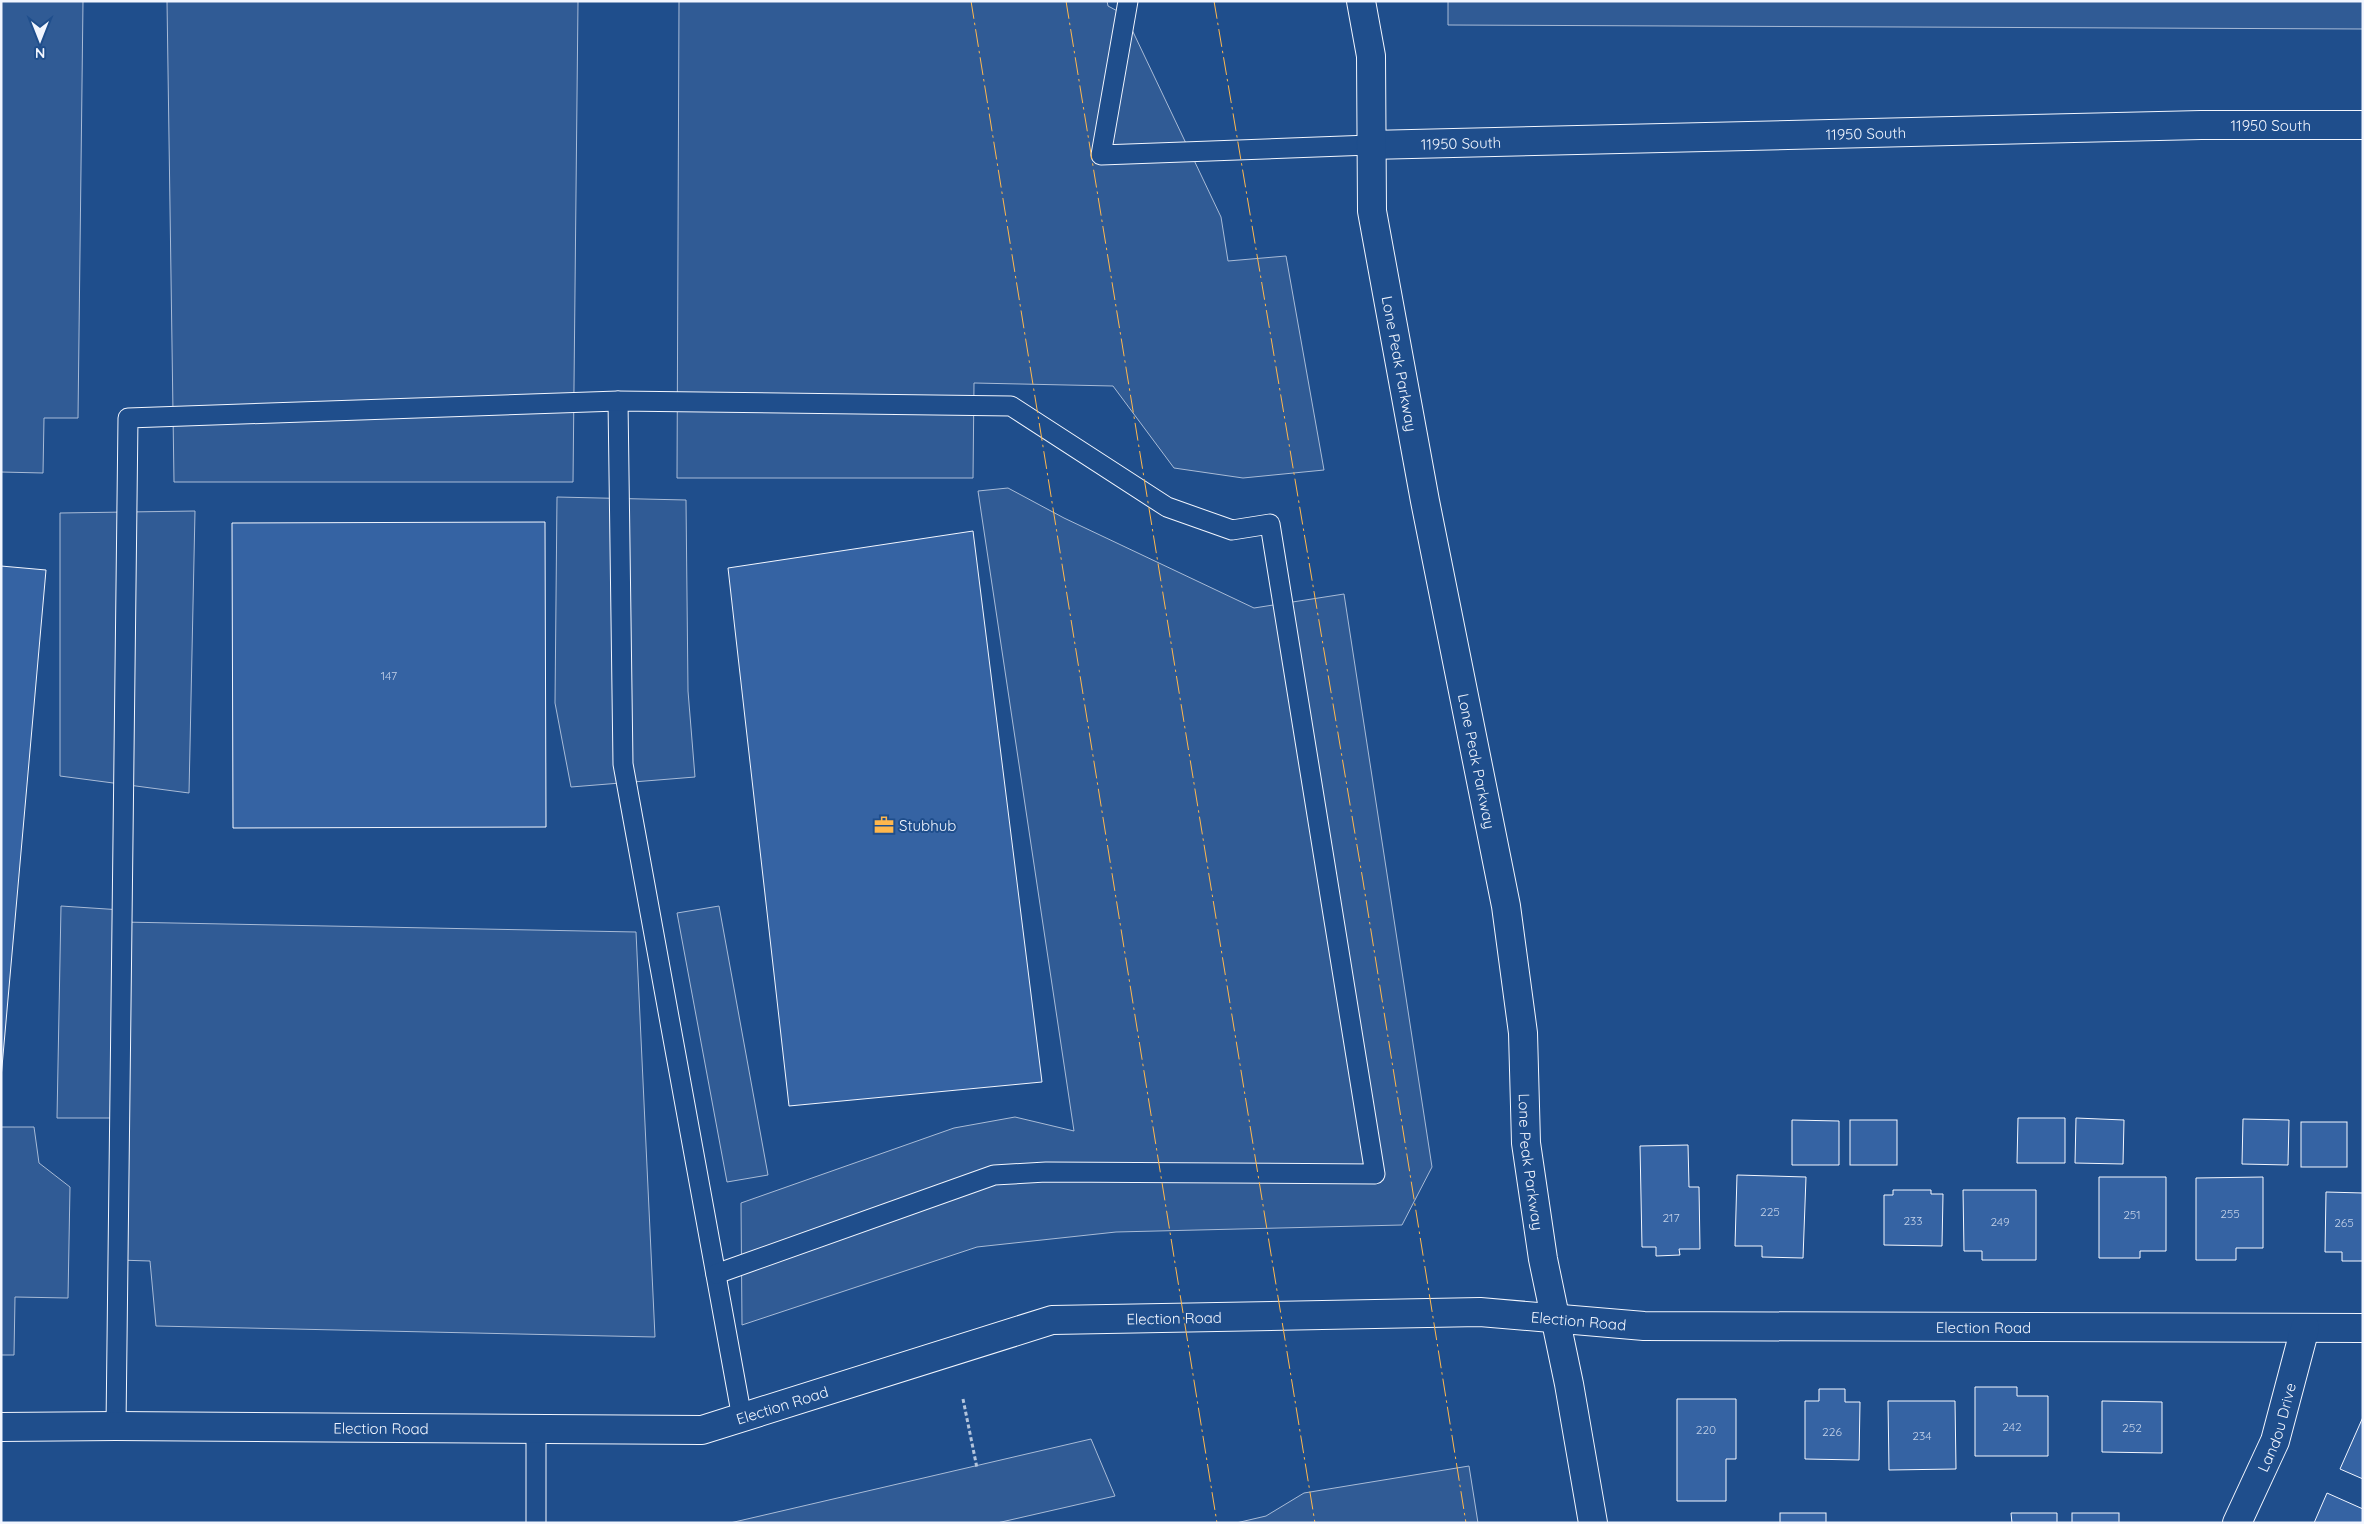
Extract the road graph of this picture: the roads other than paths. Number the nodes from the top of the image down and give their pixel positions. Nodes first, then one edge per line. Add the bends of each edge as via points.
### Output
1 (1128, 1) edge
2 (1360, 1) edge
3 (2363, 125) edge
4 (1370, 145) junction
5 (618, 402) junction
6 (716, 1274) junction
7 (1555, 1319) junction
8 (2305, 1328) junction
9 (2363, 1328) edge
10 (742, 1418) junction
11 (116, 1426) junction
12 (1, 1427) edge
13 (536, 1430) junction
14 (536, 1523) edge
15 (1593, 1523) edge
16 (2238, 1523) edge

1 - 4 lane via 1101,155
2 - 4 street, Lone Peak Parkway via 1371,56
3 - 4 street, 11950 South via 2201,125
4 - 7 street, Lone Peak Parkway via 1372,211 1425,501 1506,906 1523,1033 1526,1143
5 - 6 lane via 623,764
5 - 6 lane via 1010,406 1167,507 1232,530 1270,524 1375,1174 1046,1172 994,1175
5 - 11 lane via 128,418
6 - 10 lane
7 - 8 street, Election Road via 1644,1326
7 - 10 street, Election Road via 1480,1312 1052,1320
7 - 15 street, Lone Peak Parkway
8 - 9 street, Election Road
8 - 16 street, Landou Drive via 2275,1441
10 - 13 street, Election Road via 702,1430
11 - 12 street, Election Road
11 - 13 street, Election Road
13 - 14 lane

